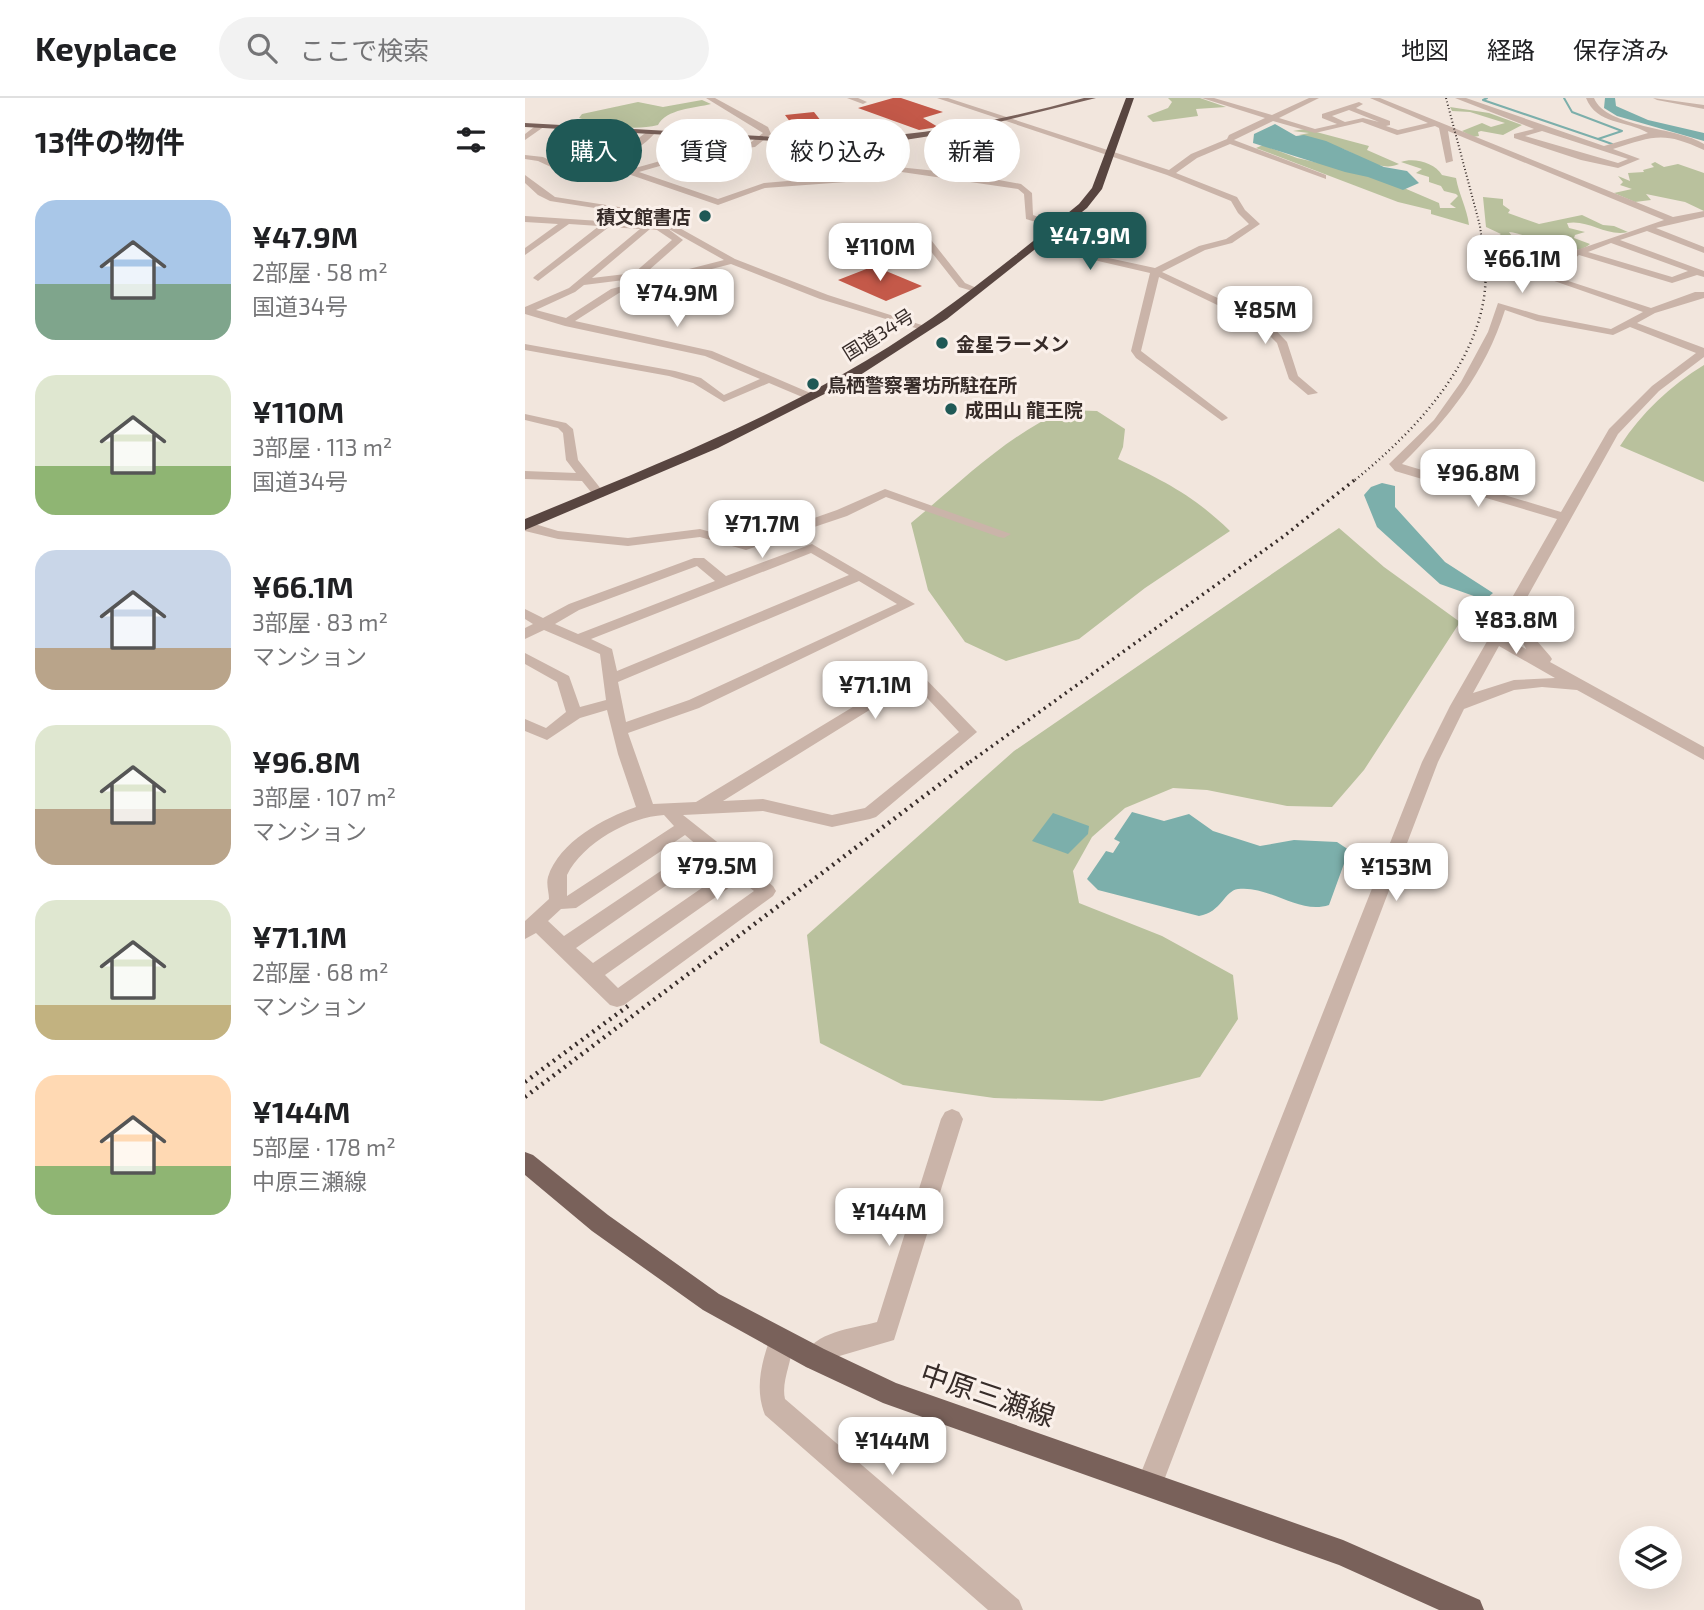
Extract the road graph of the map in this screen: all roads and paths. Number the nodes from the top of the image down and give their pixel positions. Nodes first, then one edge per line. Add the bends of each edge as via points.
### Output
1 (711, 98) edge
2 (941, 98) edge
3 (1092, 98) edge
4 (1131, 98) edge
5 (1206, 98) edge
6 (1315, 98) edge
7 (1375, 98) edge
8 (1459, 98) edge
9 (1590, 98) edge
10 (1657, 98) edge
11 (1364, 102) junction
12 (1349, 107) junction
13 (1704, 107) edge
14 (1390, 113) junction
15 (1271, 118) junction
16 (1008, 119) edge
17 (1015, 119) edge
18 (1020, 123) edge
19 (1376, 123) junction
20 (1344, 124) junction
21 (525, 125) edge
22 (1440, 125) junction
23 (541, 126) junction
24 (1423, 127) junction
25 (1542, 130) junction
26 (1352, 131) dead end
27 (650, 132) junction
28 (1655, 133) junction
29 (924, 136) edge
30 (525, 138) edge
31 (761, 138) junction
32 (1230, 141) junction
33 (642, 142) edge
34 (1704, 148) edge
35 (1603, 149) junction
36 (1111, 153) junction
37 (525, 157) edge
38 (1585, 157) junction
39 (1450, 161) dead end
40 (546, 162) edge
41 (1546, 168) junction
42 (1170, 173) junction
43 (1323, 177) dead end
44 (525, 178) edge
45 (1704, 214) edge
46 (525, 219) edge
47 (1672, 220) junction
48 (566, 222) junction
49 (606, 225) junction
50 (1058, 226) junction
51 (647, 227) junction
52 (1647, 228) junction
53 (921, 233) dead end
54 (1611, 240) junction
55 (1034, 245) junction
56 (1704, 250) edge
57 (525, 252) edge
58 (1578, 252) junction
59 (732, 261) junction
60 (1155, 272) junction
61 (525, 273) edge
62 (1700, 273) edge
63 (538, 278) junction
64 (550, 282) dead end
65 (582, 282) junction
66 (561, 286) dead end
67 (572, 290) junction
68 (975, 291) junction
69 (1704, 295) edge
70 (525, 311) edge
71 (1651, 311) junction
72 (565, 323) junction
73 (1629, 323) junction
74 (926, 328) junction
75 (525, 348) edge
76 (1704, 352) edge
77 (771, 378) junction
78 (1312, 393) dead end
79 (811, 397) junction
80 (525, 417) edge
81 (1222, 418) dead end
82 (525, 475) edge
83 (586, 477) junction
84 (599, 494) junction
85 (1566, 518) junction
86 (525, 525) edge
87 (1004, 534) dead end
88 (860, 576) junction
89 (726, 583) junction
90 (1519, 603) junction
91 (525, 613) edge
92 (543, 625) junction
93 (525, 634) edge
94 (580, 638) junction
95 (1497, 639) junction
96 (525, 658) edge
97 (609, 680) junction
98 (1572, 680) junction
99 (1590, 691) junction
100 (614, 703) junction
101 (1458, 706) junction
102 (574, 714) junction
103 (525, 724) edge
104 (620, 730) junction
105 (1704, 754) edge
106 (701, 807) junction
107 (671, 808) junction
108 (645, 810) junction
109 (686, 826) junction
110 (711, 846) junction
111 (741, 870) junction
112 (557, 902) junction
113 (531, 927) edge
114 (563, 947) junction
115 (592, 974) junction
116 (952, 1119) dead end
117 (525, 1162) edge
118 (781, 1342) junction
119 (815, 1358) junction
120 (1150, 1483) junction
121 (998, 1607) edge
122 (1470, 1610) edge

1 - 31 street via 765,129 767,134
2 - 16 street
3 - 17 main road
4 - 36 highway, 国道34号
5 - 15 street
6 - 15 street
7 - 11 street
7 - 22 street
8 - 25 street
9 - 28 street via 1603,115
10 - 13 street
11 - 12 street
11 - 14 street
12 - 19 street
12 - 20 street via 1325,116
14 - 19 street
14 - 24 street
15 - 20 street via 1315,131
15 - 32 street
18 - 36 street
19 - 20 street
19 - 24 street via 1397,133
19 - 26 street
21 - 23 main road
22 - 24 street
22 - 39 street
22 - 41 street
23 - 27 main road
23 - 30 street
25 - 35 street
25 - 38 street via 1517,136
27 - 31 main road
27 - 33 street
28 - 34 street via 1693,140
28 - 35 street
29 - 31 main road via 830,142
31 - 50 street via 752,145 707,150 631,172 718,202 764,186 846,179 888,168 917,171 1016,185 1028,193 1029,216
32 - 42 street via 1194,156
32 - 43 street
35 - 38 street
35 - 38 street via 1636,159 1618,166
36 - 42 street
36 - 50 highway, 国道34号 via 1097,189
37 - 40 street
38 - 41 street
41 - 47 street
42 - 60 street via 1234,199 1255,224 1229,241 1202,248
44 - 59 street via 553,199 657,218
45 - 47 street
46 - 48 street
47 - 52 street
48 - 49 street
48 - 57 street
49 - 51 street
49 - 63 street
50 - 55 highway, 国道34号
51 - 65 street
51 - 65 street via 659,227 678,240 637,276
52 - 54 street
52 - 56 street
53 - 68 street via 962,285
54 - 58 street
54 - 62 street
55 - 60 street
55 - 68 highway, 国道34号
58 - 62 street via 1672,281
58 - 71 street via 1545,276
59 - 72 street via 615,291
59 - 74 street via 824,297
60 - 78 street via 1263,323 1282,342 1293,377
60 - 81 street via 1137,354
61 - 63 street
63 - 64 street
65 - 67 street
66 - 67 street
67 - 70 street
68 - 74 highway, 国道34号
69 - 71 street
70 - 72 street
71 - 73 street
72 - 77 street via 641,343 708,353
73 - 76 street
73 - 85 street via 1613,332 1537,318 1502,305 1466,382 1438,422 1395,464
74 - 79 highway, 国道34号
75 - 77 street via 566,357 622,358 692,379 724,399
76 - 85 street via 1646,395 1613,432
77 - 79 street
79 - 84 highway, 国道34号
80 - 83 street via 562,425 569,432 572,460
82 - 83 street
83 - 84 street
84 - 86 highway, 国道34号
85 - 90 street
86 - 87 street via 558,535 628,542 700,533 746,546 885,493
88 - 89 street via 812,548
88 - 97 street
88 - 104 street via 908,604 694,704
89 - 92 street via 699,561 575,607
89 - 94 street
90 - 95 street
90 - 98 street via 1517,618 1523,635 1536,652
91 - 92 street
92 - 93 street
92 - 94 street
94 - 97 street via 607,652
95 - 98 street
95 - 101 street
96 - 102 street via 564,679
97 - 100 street
98 - 99 street
99 - 101 street via 1561,683 1504,685
99 - 105 street
100 - 102 street
100 - 104 street
101 - 120 street via 1430,762
102 - 103 street via 547,735
104 - 108 street
106 - 106 street via 914,675 969,732 870,813 832,821 763,805
106 - 107 street
107 - 108 street
107 - 109 street via 672,815
108 - 112 street via 569,857 558,873
109 - 110 street
109 - 112 street via 570,903
110 - 111 street
110 - 114 street
111 - 115 street
111 - 115 street via 767,891 617,999
112 - 113 street
113 - 114 street
114 - 115 street
116 - 119 street via 886,1332 830,1346
117 - 118 main road, 中原三瀬線 via 600,1223 700,1294
118 - 119 main road, 中原三瀬線
118 - 121 street via 770,1387 774,1406
119 - 120 main road, 中原三瀬線 via 892,1394
120 - 122 main road, 中原三瀬線 via 1343,1553

